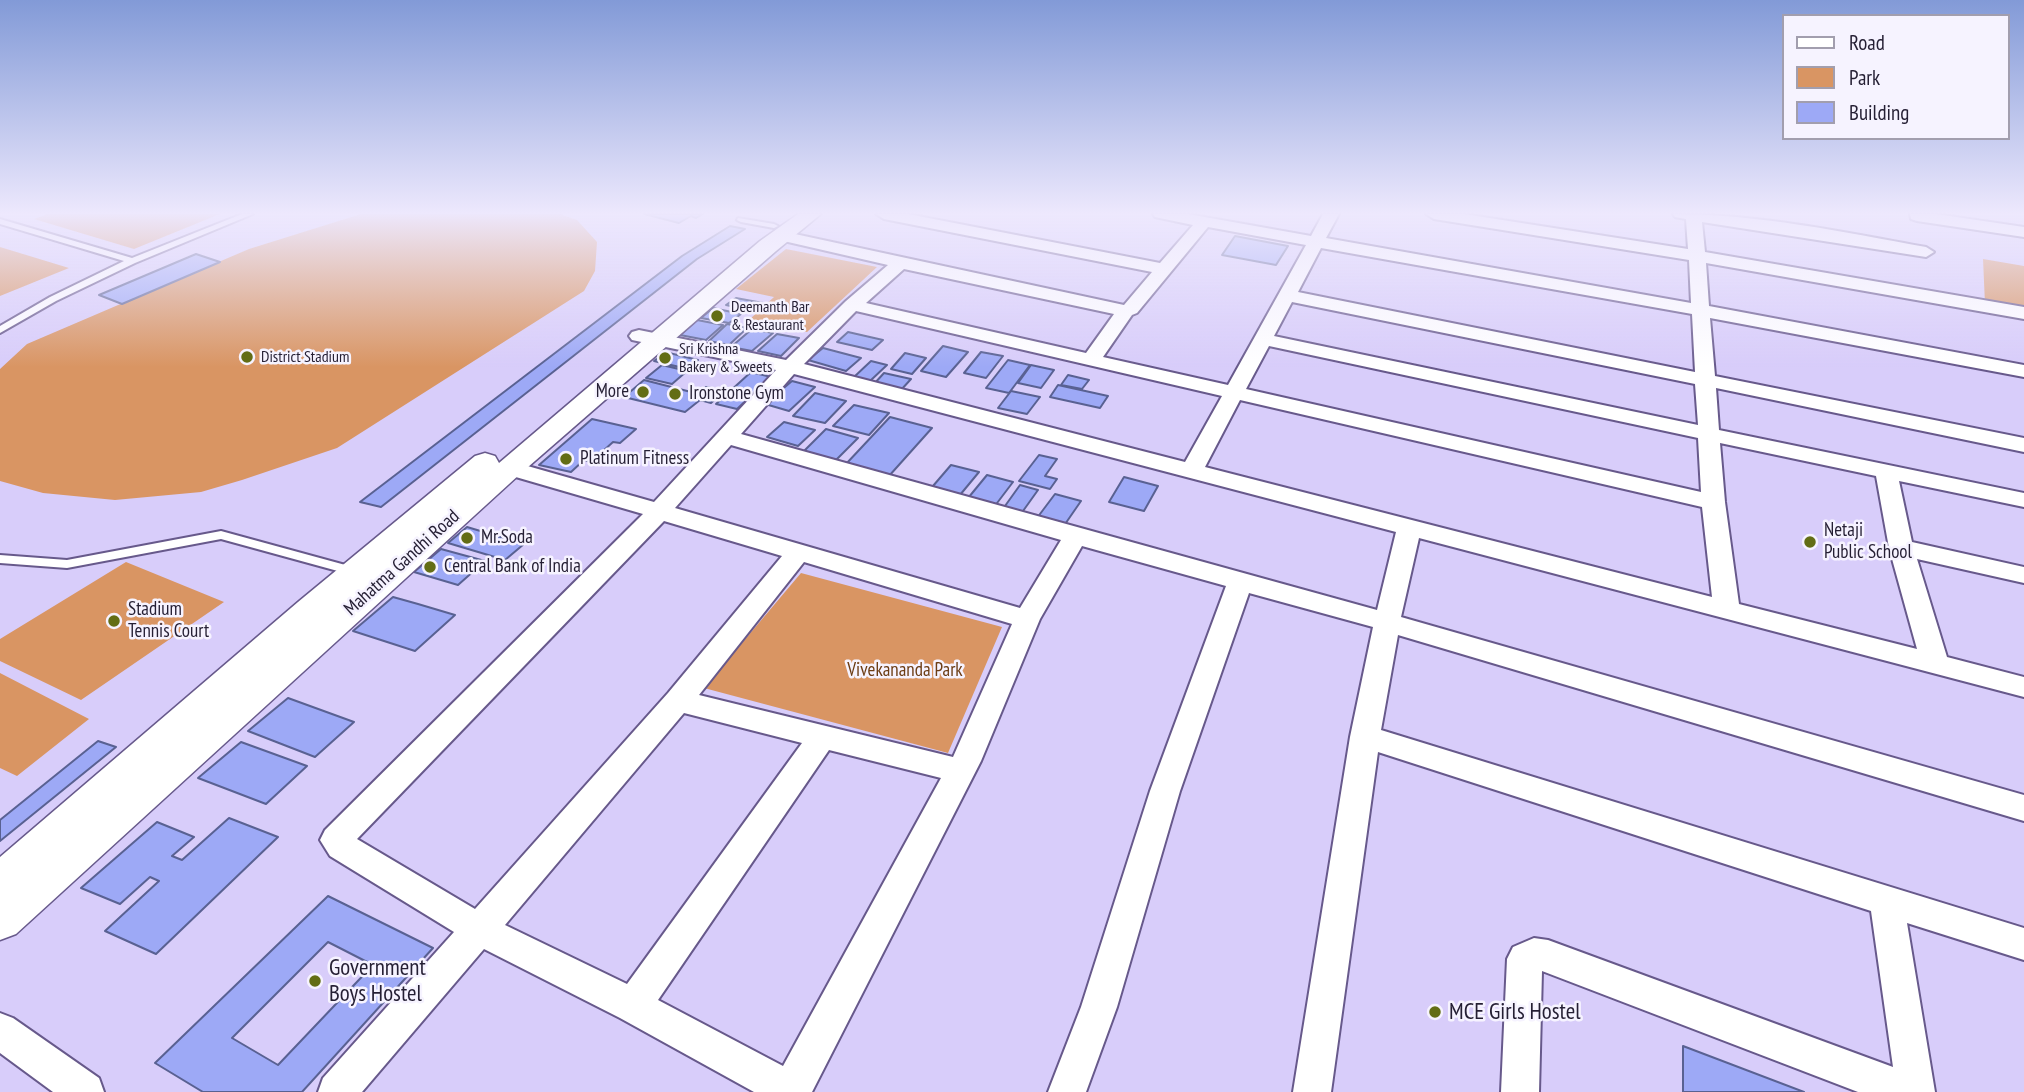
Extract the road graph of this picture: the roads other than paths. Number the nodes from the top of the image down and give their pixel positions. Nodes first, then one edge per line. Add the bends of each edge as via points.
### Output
1 (124, 265) edge
2 (736, 265) edge
3 (899, 265) edge
4 (910, 265) edge
5 (1139, 265) edge
6 (1168, 265) edge
7 (1304, 265) edge
8 (1446, 265) edge
9 (1697, 265) edge
10 (1749, 265) edge
11 (1926, 265) edge
12 (1164, 270) junction
13 (1286, 295) junction
14 (1927, 296) junction
15 (852, 305) junction
16 (1699, 310) junction
17 (1126, 311) junction
18 (2024, 313) edge
19 (1, 328) edge
20 (649, 338) junction
21 (1263, 339) junction
22 (1091, 360) junction
23 (790, 367) junction
24 (2024, 371) edge
25 (1704, 381) junction
26 (1232, 393) junction
27 (1709, 433) junction
28 (726, 437) junction
29 (2024, 445) edge
30 (510, 468) junction
31 (1192, 470) junction
32 (1886, 471) junction
33 (2024, 500) edge
34 (1713, 502) junction
35 (659, 511) junction
36 (1409, 529) junction
37 (1075, 536) junction
38 (1901, 548) junction
39 (797, 553) junction
40 (0, 559) edge
41 (379, 562) junction
42 (2024, 575) edge
43 (1240, 582) junction
44 (1727, 611) junction
45 (1027, 619) junction
46 (1387, 622) junction
47 (1935, 664) junction
48 (2024, 687) edge
49 (678, 701) junction
50 (823, 736) junction
51 (1365, 737) junction
52 (960, 771) junction
53 (2024, 808) edge
54 (0, 883) edge
55 (1887, 902) junction
56 (0, 920) edge
57 (479, 929) junction
58 (2024, 944) edge
59 (633, 1006) junction
60 (0, 1031) edge
61 (792, 1091) edge
62 (85, 1092) edge
63 (337, 1092) edge
64 (1067, 1092) edge
65 (1312, 1092) edge
66 (1520, 1092) edge
67 (1908, 1092) edge
68 (1916, 1092) edge

1 - 19 lane
2 - 20 street, Mahatma Gandhi Road
3 - 15 street
4 - 17 street
5 - 12 street
6 - 12 street
7 - 13 street
8 - 16 street
9 - 16 street
10 - 14 street
11 - 14 street
12 - 17 street
13 - 21 street
13 - 25 street
14 - 18 street
15 - 22 street
15 - 23 street
16 - 24 street
16 - 25 street
17 - 22 street
20 - 23 street
20 - 30 street, Mahatma Gandhi Road
20 - 41 street, Mahatma Gandhi Road
21 - 26 street
21 - 27 street
22 - 26 street
23 - 28 street
23 - 31 street
25 - 27 street
25 - 29 street
26 - 31 street
26 - 34 street
27 - 32 street
27 - 34 street
28 - 35 street
28 - 37 street
30 - 35 street
30 - 41 street, Mahatma Gandhi Road
31 - 36 street
32 - 33 street
32 - 38 street
34 - 44 street
35 - 39 street
35 - 57 street via 337,840
36 - 44 street
36 - 46 street
37 - 43 street
37 - 45 street
38 - 42 street
38 - 47 street
39 - 45 street
39 - 49 street
40 - 41 lane via 66,564 220,535
41 - 54 street, Mahatma Gandhi Road
41 - 56 street, Mahatma Gandhi Road
43 - 46 street
43 - 64 street via 1165,791 1099,1007
44 - 47 street
45 - 52 street
46 - 51 street
46 - 53 street
47 - 48 street
49 - 50 street
49 - 57 street
50 - 52 street
50 - 59 street
51 - 55 street
51 - 65 street
52 - 61 street
55 - 58 street
55 - 68 street
57 - 59 street
57 - 63 street
59 - 61 street
60 - 62 street
66 - 67 street via 1525,960 1534,954

